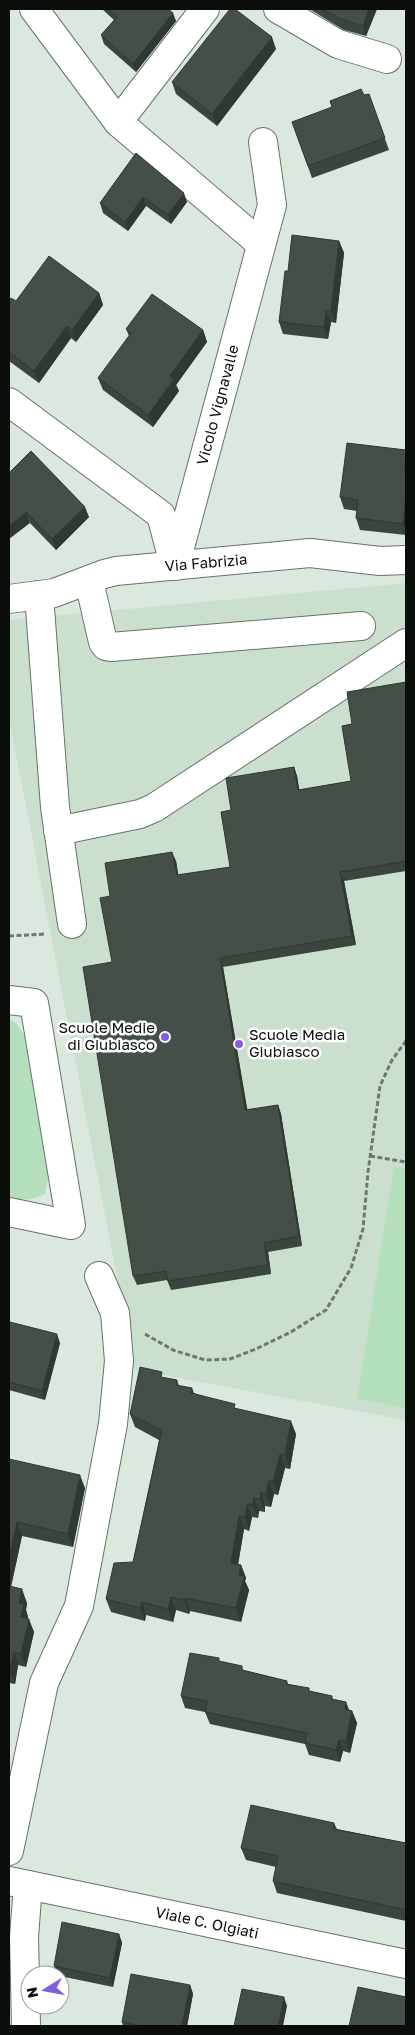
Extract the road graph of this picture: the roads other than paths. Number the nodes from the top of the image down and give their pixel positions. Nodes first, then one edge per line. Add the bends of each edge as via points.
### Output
1 (34, 9) edge
2 (205, 9) edge
3 (278, 9) edge
4 (387, 58) dead end
5 (118, 122) junction
6 (263, 142) dead end
7 (261, 244) junction
8 (9, 402) edge
9 (175, 566) junction
10 (405, 566) edge
11 (89, 581) junction
12 (39, 595) junction
13 (9, 599) edge
14 (361, 626) dead end
15 (406, 643) edge
16 (58, 831) junction
17 (72, 924) road end
18 (9, 1000) edge
19 (9, 1212) edge
20 (99, 1276) dead end
21 (9, 1851) edge
22 (18, 1883) edge
23 (406, 1964) edge
24 (26, 2026) edge

1 - 5 street
2 - 5 street
3 - 4 street via 338,44
5 - 7 street
6 - 7 street, Vicolo Vignavalle via 272,205
7 - 9 street, Vicolo Vignavalle
8 - 9 street via 161,515
9 - 10 street, Via Fabrizia via 310,553
9 - 11 street, Via Fabrizia via 116,571
11 - 12 street, Via Fabrizia
11 - 14 street via 103,642 111,647
12 - 13 street, Via Fabrizia
12 - 16 street
15 - 16 street via 154,808 140,814
16 - 17 street
18 - 19 street via 34,1003 71,1225
20 - 21 street via 115,1313 119,1361 113,1424 79,1606 44,1683
22 - 23 street, Viale C. Olgiati
22 - 24 street via 24,1937

